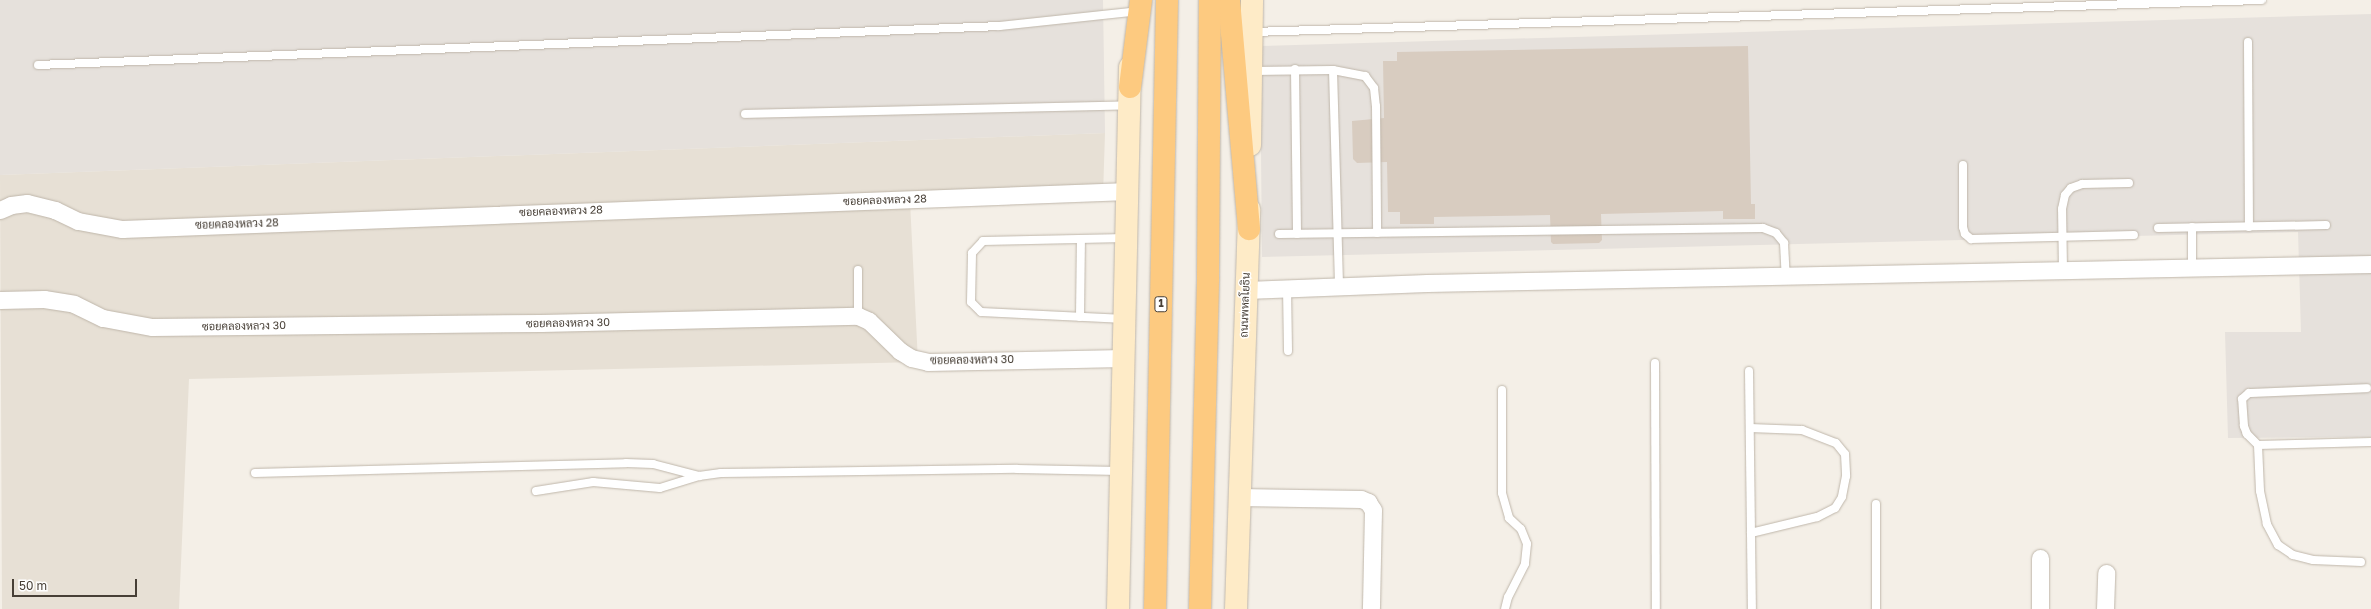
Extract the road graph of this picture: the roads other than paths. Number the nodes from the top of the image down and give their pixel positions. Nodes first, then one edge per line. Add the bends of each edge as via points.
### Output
1 (1168, 0) edge
2 (1210, 0) edge
3 (1229, 0) edge
4 (1252, 0) edge
5 (2261, 0) edge
6 (1135, 4) edge
7 (1251, 32) junction
8 (2248, 42) dead end
9 (38, 65) dead end
10 (1295, 69) junction
11 (1333, 70) junction
12 (1251, 71) junction
13 (1130, 96) junction
14 (745, 114) dead end
15 (1962, 165) dead end
16 (2129, 183) dead end
17 (1128, 191) junction
18 (0, 210) edge
19 (2326, 225) dead end
20 (2249, 226) junction
21 (2192, 227) junction
22 (2158, 228) dead end
23 (1248, 229) junction
24 (1337, 233) junction
25 (1377, 233) junction
26 (1279, 234) dead end
27 (1297, 234) junction
28 (2134, 235) dead end
29 (2062, 237) junction
30 (1127, 238) junction
31 (1081, 239) junction
32 (2371, 264) edge
33 (2192, 267) junction
34 (858, 270) dead end
35 (2063, 270) junction
36 (1786, 276) junction
37 (1339, 286) junction
38 (1287, 287) junction
39 (1246, 290) junction
40 (0, 300) edge
41 (858, 316) junction
42 (1080, 317) junction
43 (1125, 318) junction
44 (1288, 350) dead end
45 (1124, 358) junction
46 (1655, 363) dead end
47 (1749, 372) dead end
48 (2367, 388) dead end
49 (1502, 390) dead end
50 (1750, 428) junction
51 (2371, 442) edge
52 (2258, 445) junction
53 (1121, 471) junction
54 (254, 473) dead end
55 (698, 476) junction
56 (536, 491) dead end
57 (1238, 497) junction
58 (1876, 504) dead end
59 (1751, 533) junction
60 (2040, 558) dead end
61 (2361, 562) dead end
62 (2106, 573) dead end
63 (1118, 609) edge
64 (1155, 609) edge
65 (1200, 609) edge
66 (1236, 609) edge
67 (1371, 609) edge
68 (1505, 609) edge
69 (1656, 609) edge
70 (1752, 609) edge
71 (1876, 609) edge
72 (2040, 609) edge
73 (2105, 609) edge

1 - 64 highway, 1
2 - 65 highway via 1208,277
3 - 23 highway
4 - 7 main road, ถนนพหลโยธิน
5 - 7 lane
6 - 9 lane via 999,26
6 - 13 highway
7 - 12 main road, ถนนพหลโยธิน
8 - 20 lane
10 - 11 lane
10 - 12 lane
10 - 27 lane
11 - 24 lane
11 - 25 lane via 1365,76 1374,88
12 - 23 main road, ถนนพหลโยธิน
13 - 14 lane
13 - 17 main road
15 - 29 lane via 1963,227 1965,234 1971,239
16 - 29 lane via 2082,184 2071,188 2065,195 2062,209
17 - 18 street, ซอยคลองหลวง 28 via 122,229 78,221 44,206 27,203 11,205
17 - 30 main road
19 - 20 lane
20 - 21 lane
21 - 22 lane
21 - 33 lane
23 - 39 main road, ถนนพหลโยธิน
24 - 25 lane
24 - 27 lane
24 - 37 lane
25 - 36 lane via 1763,228 1776,233 1784,244
26 - 27 lane
28 - 29 lane
29 - 35 lane
30 - 31 lane
30 - 43 main road
31 - 42 lane
31 - 42 lane via 983,241 972,254 971,302 981,312
32 - 33 street
33 - 35 street
34 - 41 lane
35 - 36 street
36 - 37 street
37 - 38 street
38 - 39 street
38 - 44 lane
39 - 57 main road, ถนนพหลโยธิน
40 - 41 street, ซอยคลองหลวง 30 via 44,299 74,304 103,318 152,327 541,324
41 - 45 street, ซอยคลองหลวง 30 via 869,321 900,351 911,358 928,362
42 - 43 lane
43 - 45 main road
45 - 53 main road
46 - 69 lane
47 - 50 lane
48 - 52 lane via 2248,394 2242,399 2244,426 2247,434
49 - 68 lane via 1502,493 1509,518 1521,529 1527,544 1525,564 1508,597
50 - 59 lane
50 - 59 lane via 1802,430 1836,443 1844,454 1846,476 1842,497 1835,508 1817,517
51 - 52 lane
52 - 61 lane via 2260,491 2267,524 2278,545 2294,556 2313,560
53 - 55 lane via 1017,469 721,473
53 - 63 main road
54 - 55 lane via 626,463 653,464
55 - 56 lane via 660,488 593,482
57 - 66 main road, ถนนพหลโยธิน
57 - 67 street via 1361,499 1368,502 1374,510
58 - 71 lane
59 - 70 lane
60 - 72 street
62 - 73 street

